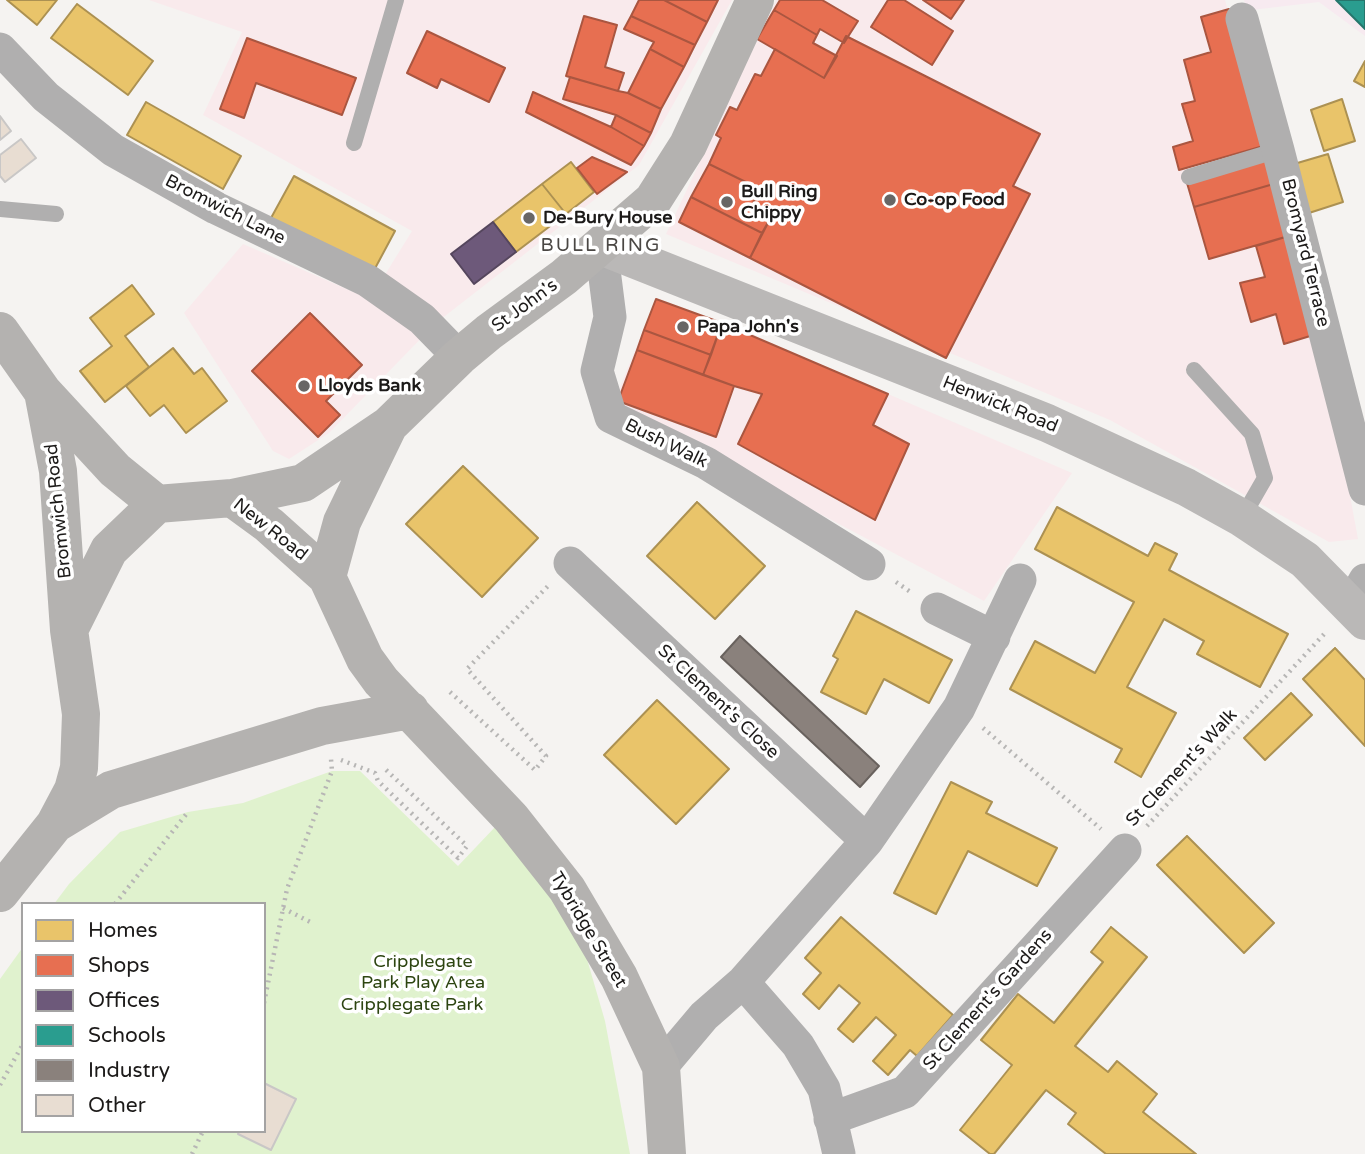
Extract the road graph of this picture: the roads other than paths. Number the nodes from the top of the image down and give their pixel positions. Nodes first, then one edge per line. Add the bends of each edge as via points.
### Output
1 (396, 0) edge
2 (755, 0) edge
3 (1242, 19) dead end
4 (0, 49) edge
5 (354, 143) dead end
6 (1278, 150) junction
7 (1189, 177) dead end
8 (0, 209) edge
9 (56, 214) dead end
10 (601, 246) junction
11 (0, 331) edge
12 (459, 356) junction
13 (1194, 370) dead end
14 (43, 392) junction
15 (389, 425) junction
16 (1365, 489) edge
17 (232, 498) junction
18 (158, 503) junction
19 (1242, 518) junction
20 (570, 563) road end
21 (869, 564) road end
22 (327, 577) junction
23 (1020, 580) dead end
24 (1360, 602) edge
25 (937, 609) road end
26 (69, 630) junction
27 (994, 637) junction
28 (410, 710) junction
29 (55, 824) junction
30 (867, 841) junction
31 (1125, 850) road end
32 (0, 893) edge
33 (743, 982) junction
34 (661, 1067) junction
35 (830, 1119) junction
36 (667, 1154) edge
37 (839, 1154) edge

1 - 5 lane
2 - 10 main road, St John's via 688,145 653,200
3 - 6 street, Bromyard Terrace
4 - 12 street, Bromwich Lane via 46,97 113,150 216,208 368,281 422,318
6 - 7 lane
6 - 16 street, Bromyard Terrace
8 - 9 lane
10 - 12 main road, St John's
10 - 19 main road, Henwick Road via 1047,423
10 - 21 street, Bush Walk via 610,317 597,371 611,417 706,463
11 - 14 main road, Bromwich Road
12 - 15 main road, St John's
13 - 19 lane via 1252,434 1265,478
14 - 18 main road, Bromwich Road via 115,470
14 - 26 main road, Bromwich Road via 58,471
15 - 17 main road, St John's via 303,483
15 - 22 main road, St John's via 342,522
17 - 18 main road, New Road
17 - 22 main road, New Road
18 - 26 main road via 109,550
19 - 24 main road, Henwick Road
20 - 30 street, St Clement's Close
22 - 28 main road, New Road via 365,659
23 - 27 street
25 - 27 street
26 - 29 main road via 81,714 79,768
27 - 30 street via 959,708
28 - 29 main road via 322,726 111,790
28 - 34 main road, Tybridge Street via 511,818 567,889 619,978
29 - 32 main road
30 - 33 street
31 - 35 street, St Clement's Gardens via 905,1092
33 - 34 street via 704,1016
33 - 35 street via 798,1045 824,1088
34 - 36 main road, Tybridge Street
35 - 37 street

